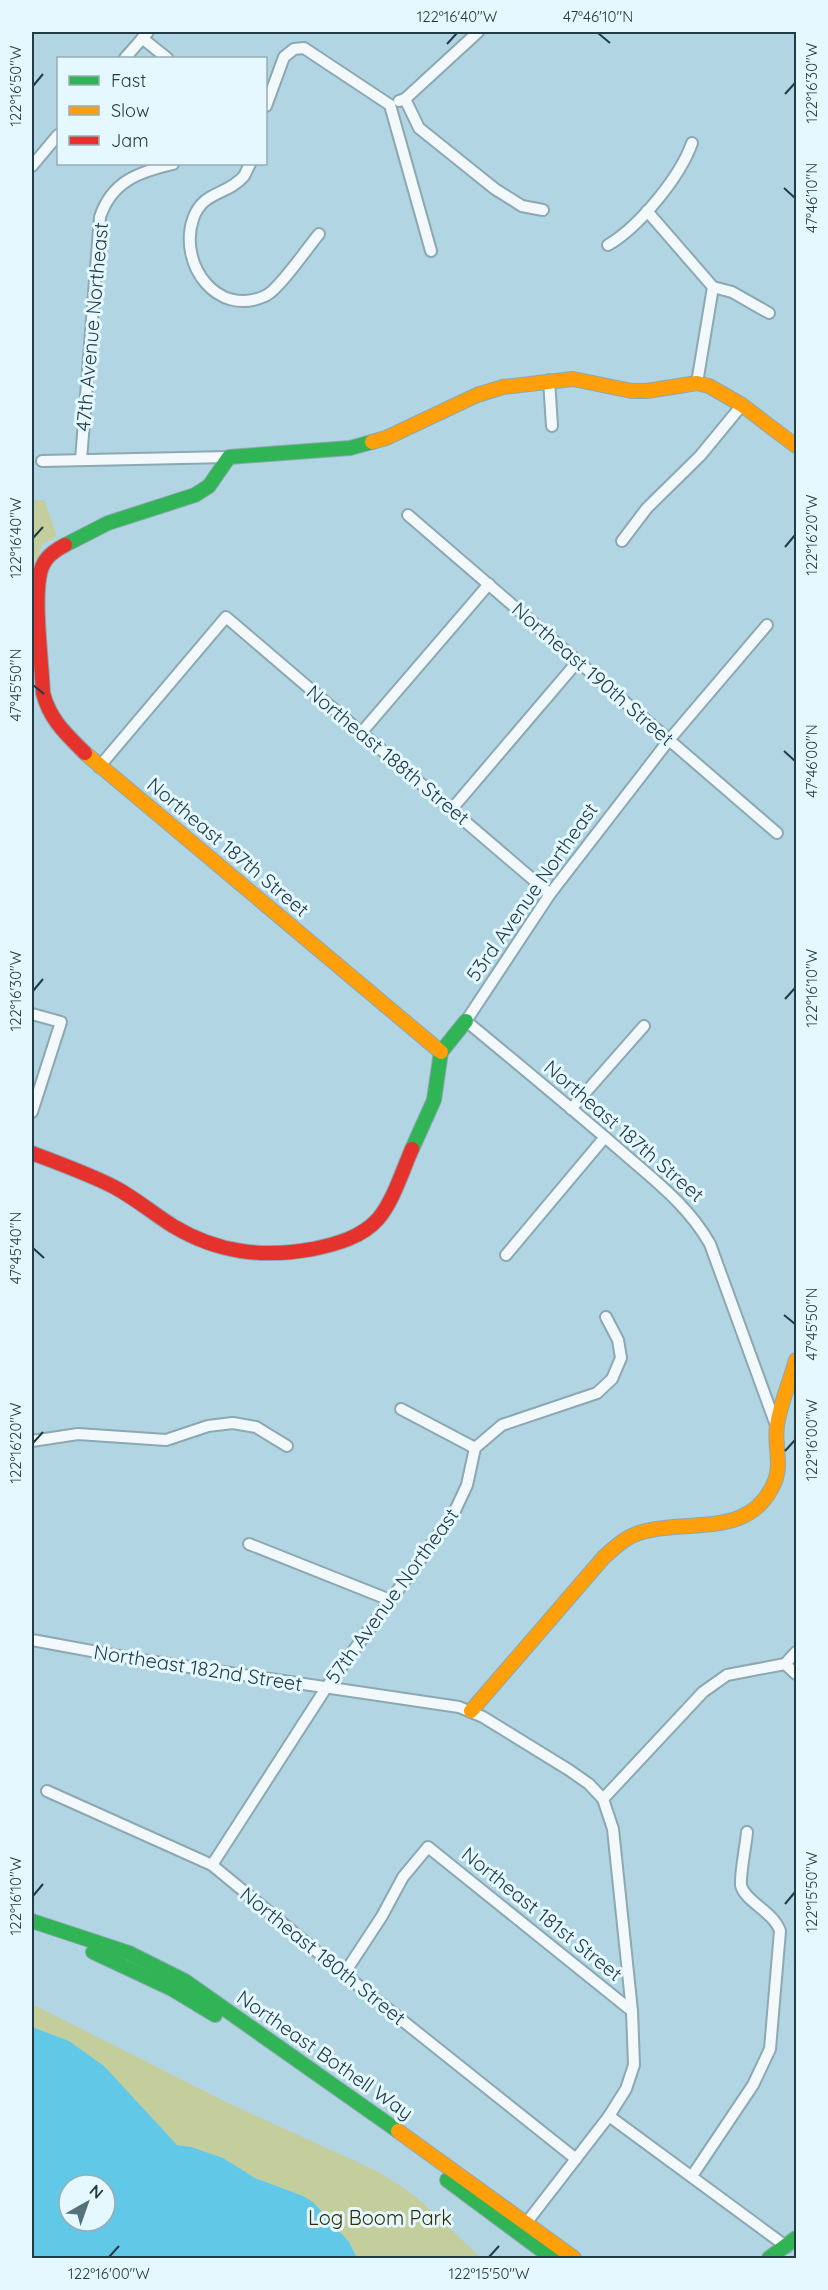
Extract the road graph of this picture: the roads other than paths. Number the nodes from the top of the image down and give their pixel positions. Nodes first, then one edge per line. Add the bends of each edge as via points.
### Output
1 (478, 32) edge
2 (145, 35) edge
3 (126, 57) edge
4 (166, 57) edge
5 (405, 99) junction
6 (267, 103) edge
7 (390, 105) junction
8 (57, 136) edge
9 (692, 143) dead end
10 (169, 165) edge
11 (250, 165) edge
12 (32, 166) edge
13 (543, 210) dead end
14 (647, 212) junction
15 (319, 234) dead end
16 (608, 245) dead end
17 (431, 251) dead end
18 (713, 287) junction
19 (769, 313) dead end
20 (549, 380) junction
21 (697, 383) junction
22 (742, 405) junction
23 (552, 426) dead end
24 (796, 446) edge
25 (229, 457) junction
26 (81, 460) junction
27 (42, 461) dead end
28 (408, 515) dead end
29 (622, 541) dead end
30 (489, 584) junction
31 (767, 625) dead end
32 (578, 661) junction
33 (361, 733) junction
34 (669, 740) junction
35 (99, 767) junction
36 (451, 810) junction
37 (777, 833) dead end
38 (550, 894) junction
39 (32, 1014) edge
40 (466, 1021) junction
41 (644, 1026) dead end
42 (441, 1052) junction
43 (571, 1109) junction
44 (32, 1112) edge
45 (605, 1137) junction
46 (32, 1153) edge
47 (506, 1255) dead end
48 (606, 1317) dead end
49 (796, 1360) edge
50 (401, 1409) dead end
51 (777, 1428) junction
52 (32, 1442) edge
53 (287, 1446) dead end
54 (475, 1448) junction
55 (249, 1544) dead end
56 (390, 1600) junction
57 (32, 1640) edge
58 (796, 1652) edge
59 (785, 1664) junction
60 (796, 1674) edge
61 (326, 1688) junction
62 (471, 1711) junction
63 (46, 1791) dead end
64 (603, 1799) junction
65 (747, 1832) dead end
66 (212, 1865) junction
67 (32, 1921) edge
68 (32, 1931) edge
69 (344, 1974) junction
70 (632, 2011) junction
71 (609, 2116) junction
72 (576, 2159) junction
73 (692, 2176) junction
74 (523, 2228) junction
75 (793, 2247) edge
76 (552, 2259) edge
77 (574, 2259) edge
78 (769, 2259) edge

1 - 5 street
2 - 3 street
2 - 4 street
5 - 7 street
5 - 13 street via 419,128 486,182 522,206
6 - 7 street via 284,57 294,49 304,48
7 - 17 street
8 - 12 street
9 - 14 street via 687,159
10 - 26 street, 47th Avenue Northeast via 130,178 115,189 102,210
11 - 15 street via 244,176 200,204 193,219 190,257 199,277 214,291 234,300 252,301 268,296
14 - 16 street
14 - 18 street
18 - 19 street via 732,292
18 - 21 street
20 - 21 street via 573,379 632,391
20 - 23 street
20 - 25 street via 477,395 386,438 350,448
21 - 22 street via 719,390
22 - 24 street
22 - 29 street via 700,456 647,508
25 - 26 street
25 - 35 street, Northeast 187th Street via 209,486 195,495 108,523 51,552 42,567 38,618 42,693 58,727
26 - 27 street
28 - 30 street, Northeast 190th Street
30 - 32 street, Northeast 190th Street
30 - 33 street
31 - 34 street, 53rd Avenue Northeast
32 - 34 street, Northeast 190th Street
32 - 36 street
33 - 35 street, Northeast 188th Street via 226,617
33 - 36 street, Northeast 188th Street
34 - 37 street, Northeast 190th Street
34 - 38 street, 53rd Avenue Northeast
35 - 42 street, Northeast 187th Street
36 - 38 street, Northeast 188th Street
38 - 40 street, 53rd Avenue Northeast
39 - 44 street via 61,1022
40 - 42 street, 53rd Avenue Northeast
40 - 43 street, Northeast 187th Street
41 - 43 street
42 - 46 street via 434,1100 384,1212 364,1232 341,1243 273,1256 243,1254 200,1240 104,1183
43 - 45 street, Northeast 187th Street
45 - 47 street
45 - 51 street, Northeast 187th Street via 698,1223 710,1244
48 - 54 street via 618,1340 621,1358 612,1379 597,1393 502,1425
49 - 51 street
50 - 54 street
51 - 62 street via 779,1464 774,1484 751,1512 720,1526 653,1530 618,1544
52 - 53 street via 78,1434 166,1440 208,1426 233,1423 256,1427
54 - 56 street, 57th Avenue Northeast via 467,1485 453,1515
55 - 56 street
56 - 61 street, 57th Avenue Northeast
57 - 61 street, Northeast 182nd Street
58 - 59 street
59 - 60 street
59 - 64 street via 727,1675 703,1692
61 - 62 street, Northeast 182nd Street
61 - 66 street, 57th Avenue Northeast
62 - 64 street, Northeast 182nd Street via 569,1770
63 - 66 street, Northeast 180th Street
64 - 70 street via 613,1829
65 - 73 street via 741,1885 777,1922 780,1931 770,2049 753,2085
66 - 69 street, Northeast 180th Street
67 - 74 street, Northeast Bothell Way via 129,1953 184,1981 298,2059
68 - 74 street, Northeast Bothell Way via 75,1945 172,1989
69 - 70 street, Northeast 181st Street via 403,1877 428,1847
69 - 72 street, Northeast 180th Street
70 - 71 street via 634,2065 626,2089
71 - 72 street
71 - 73 street
72 - 74 street
73 - 75 street
74 - 76 street, Northeast Bothell Way
74 - 77 street, Northeast Bothell Way
75 - 78 street

